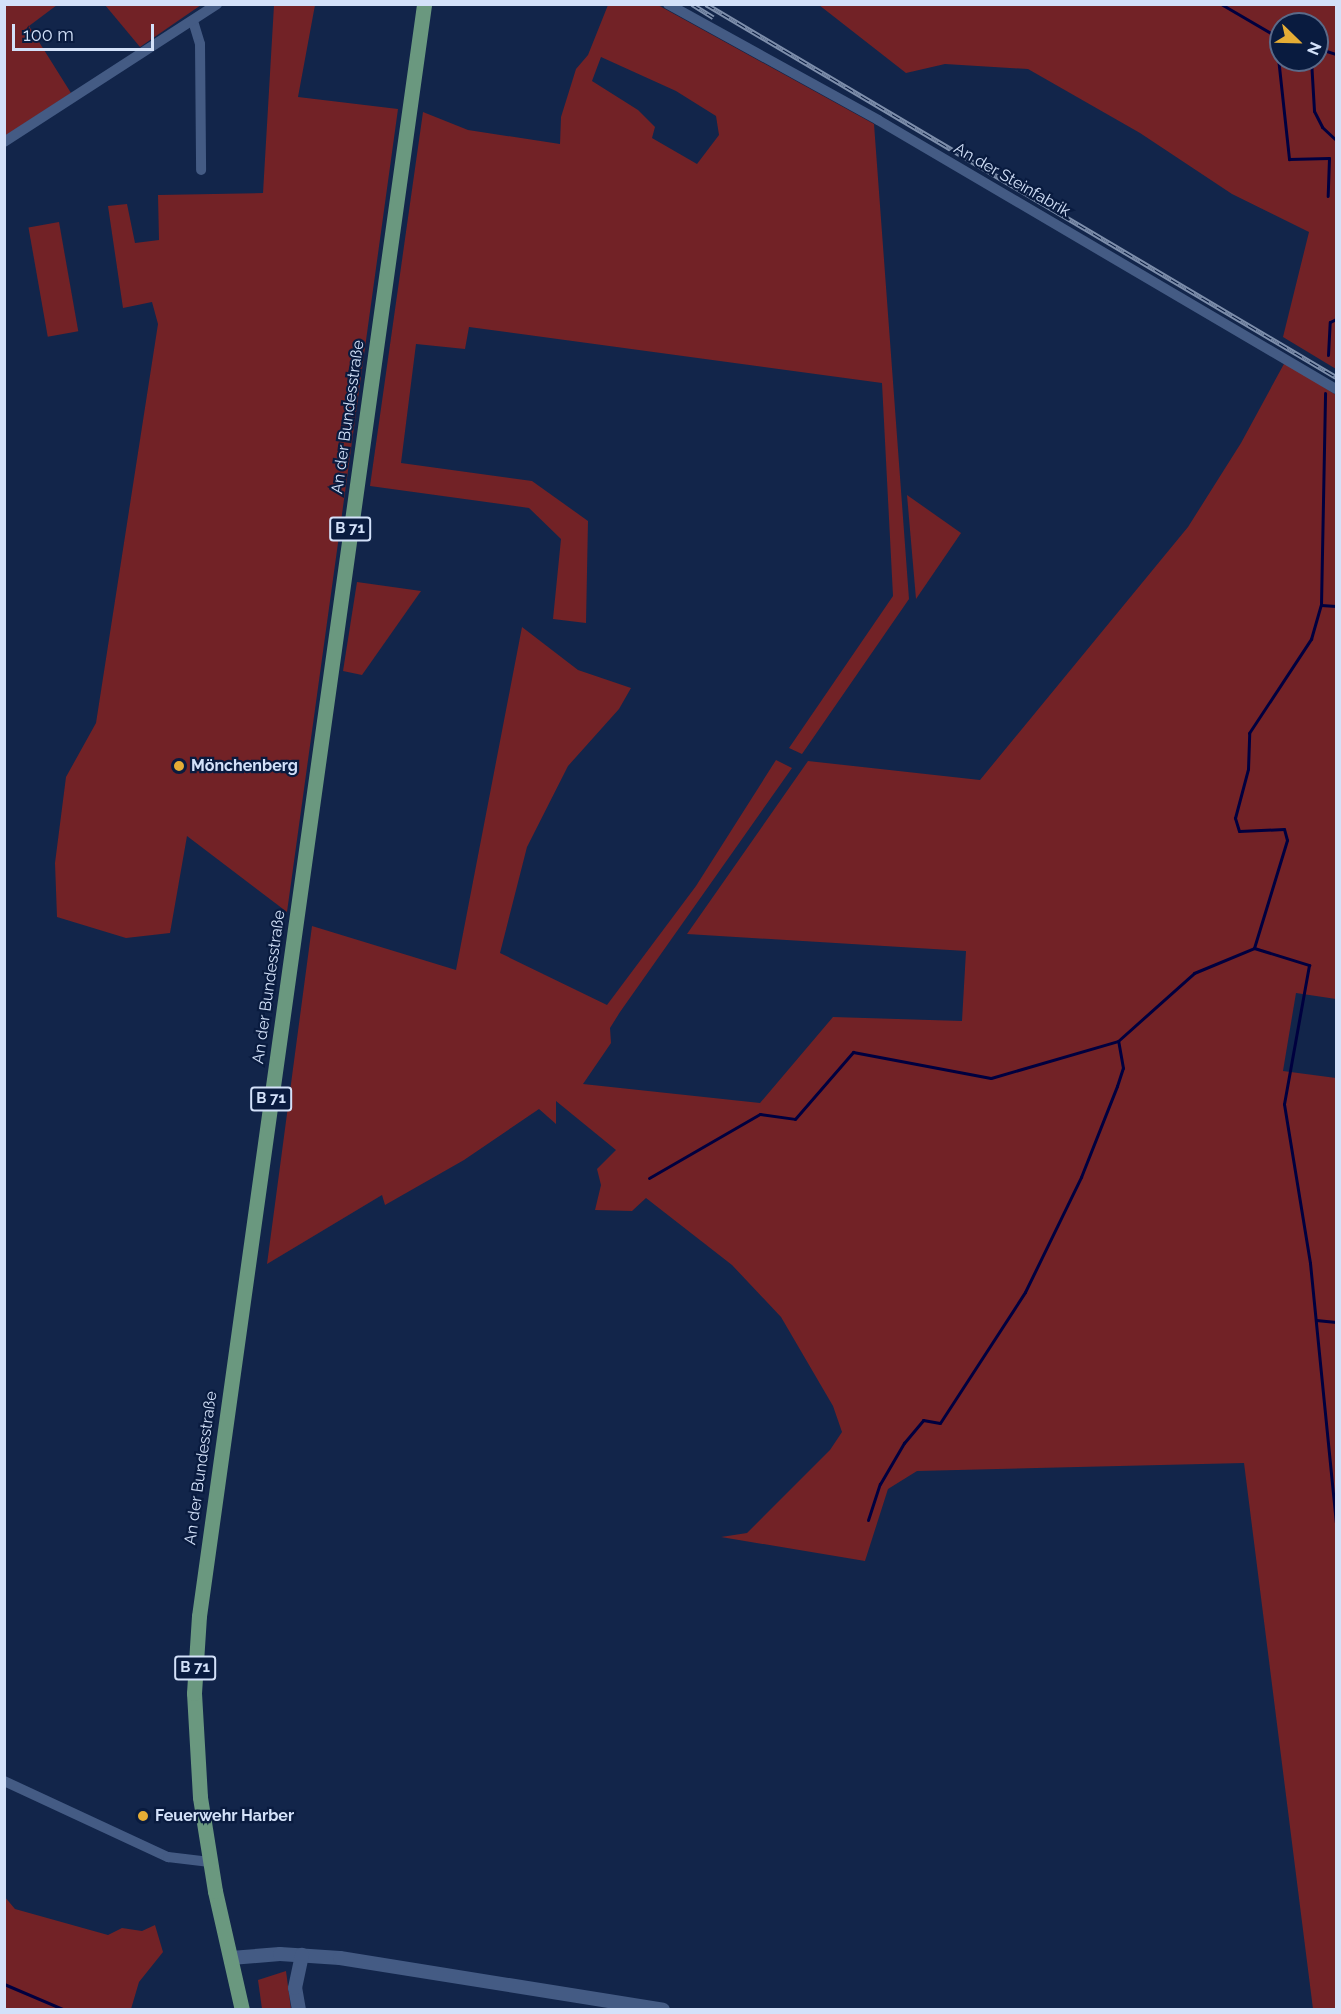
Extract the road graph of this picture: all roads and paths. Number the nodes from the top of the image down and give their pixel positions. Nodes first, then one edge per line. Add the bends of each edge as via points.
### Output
1 (217, 4) edge
2 (424, 4) edge
3 (668, 4) edge
4 (193, 21) junction
5 (4, 142) edge
6 (201, 170) dead end
7 (1336, 389) edge
8 (4, 1781) edge
9 (210, 1862) junction
10 (302, 1955) junction
11 (231, 1958) junction
12 (242, 2010) edge
13 (299, 2010) edge
14 (663, 2010) edge

1 - 4 street
2 - 9 main road, An der Bundesstraße / B 71 via 204,1568 195,1666 195,1721
3 - 7 street, An der Steinfabrik via 888,126
4 - 5 street
4 - 6 street via 200,44
8 - 9 street via 168,1857
9 - 11 main road, An der Bundesstraße / B 71
10 - 11 main road
10 - 13 main road via 295,1988
10 - 14 main road
11 - 12 main road, An der Bundesstraße / B 71

